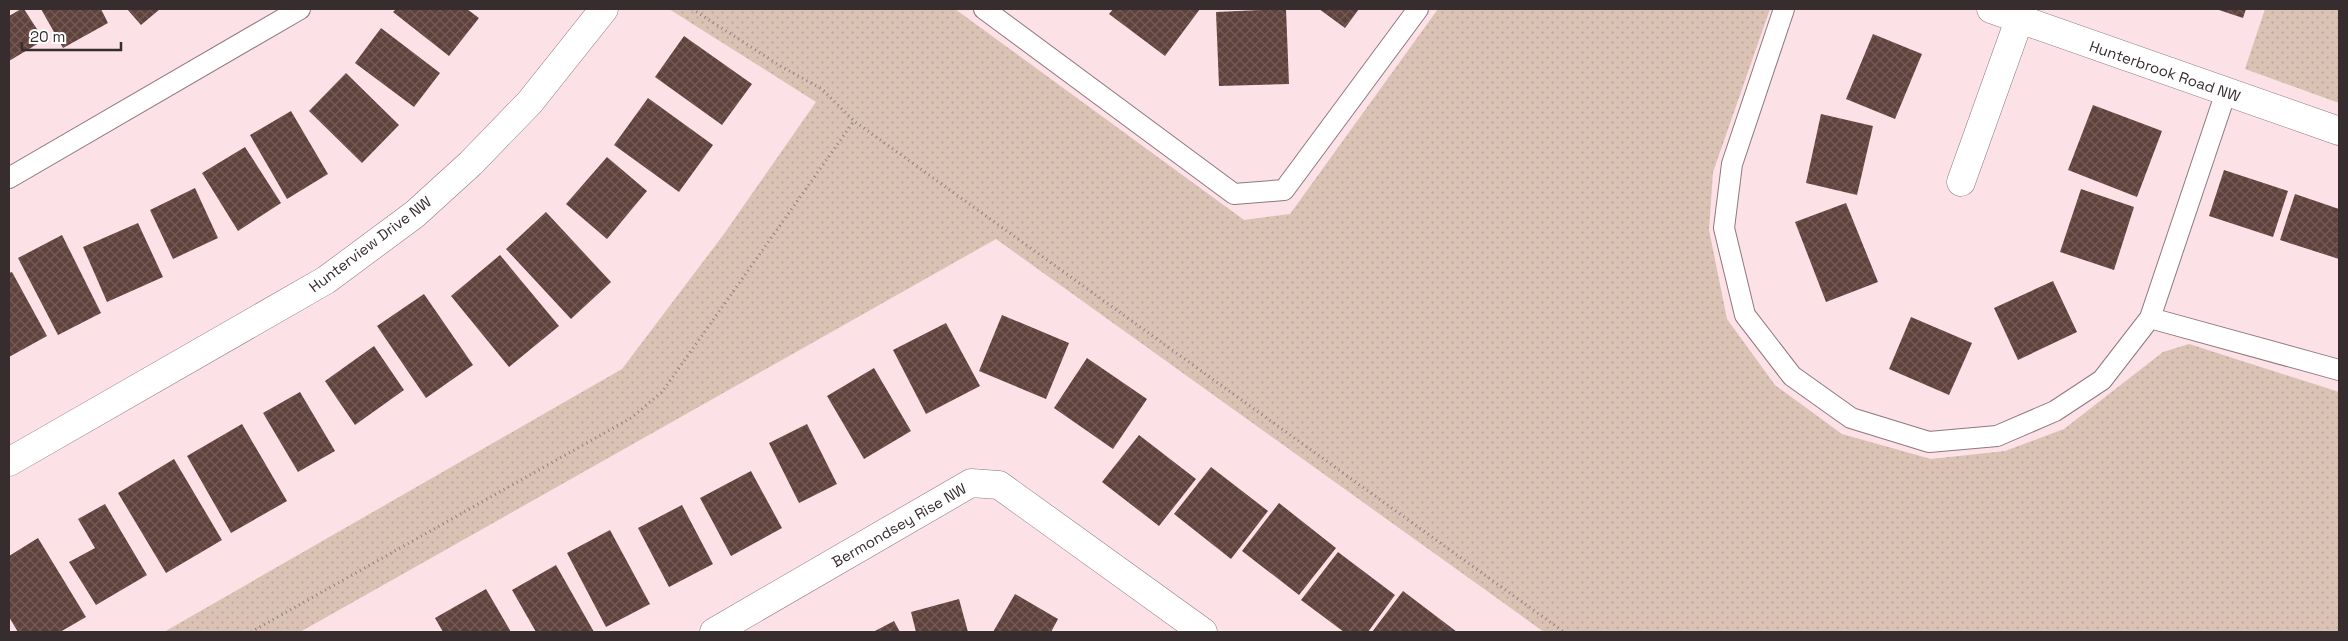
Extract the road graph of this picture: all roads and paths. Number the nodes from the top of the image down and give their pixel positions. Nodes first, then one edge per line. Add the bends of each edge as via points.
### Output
1 (300, 9) edge
2 (604, 9) edge
3 (692, 9) edge
4 (984, 9) edge
5 (1418, 9) edge
6 (1784, 9) edge
7 (1991, 9) edge
8 (2021, 14) edge
9 (2226, 92) junction
10 (854, 121) junction
11 (2339, 132) edge
12 (9, 178) edge
13 (1961, 182) dead end
14 (2150, 318) junction
15 (2339, 370) edge
16 (9, 462) edge
17 (251, 632) edge
18 (714, 632) edge
19 (1203, 632) edge
20 (1564, 632) edge

1 - 12 lane
2 - 16 street, Hunterview Drive NW via 530,102 471,163 415,214 326,280
3 - 10 path via 822,89
4 - 5 lane via 1234,194 1284,190
6 - 14 lane via 1732,164 1724,228 1746,315 1792,376 1851,418 1929,442 1997,436 2055,411 2102,380
7 - 8 street, Hunterbrook Road NW
8 - 9 street, Hunterbrook Road NW
8 - 13 street
9 - 11 street, Hunterbrook Road NW
9 - 14 lane
10 - 17 path via 662,392 631,418
10 - 20 path
14 - 15 lane
18 - 19 street, Bermondsey Rise NW via 971,483 999,485

